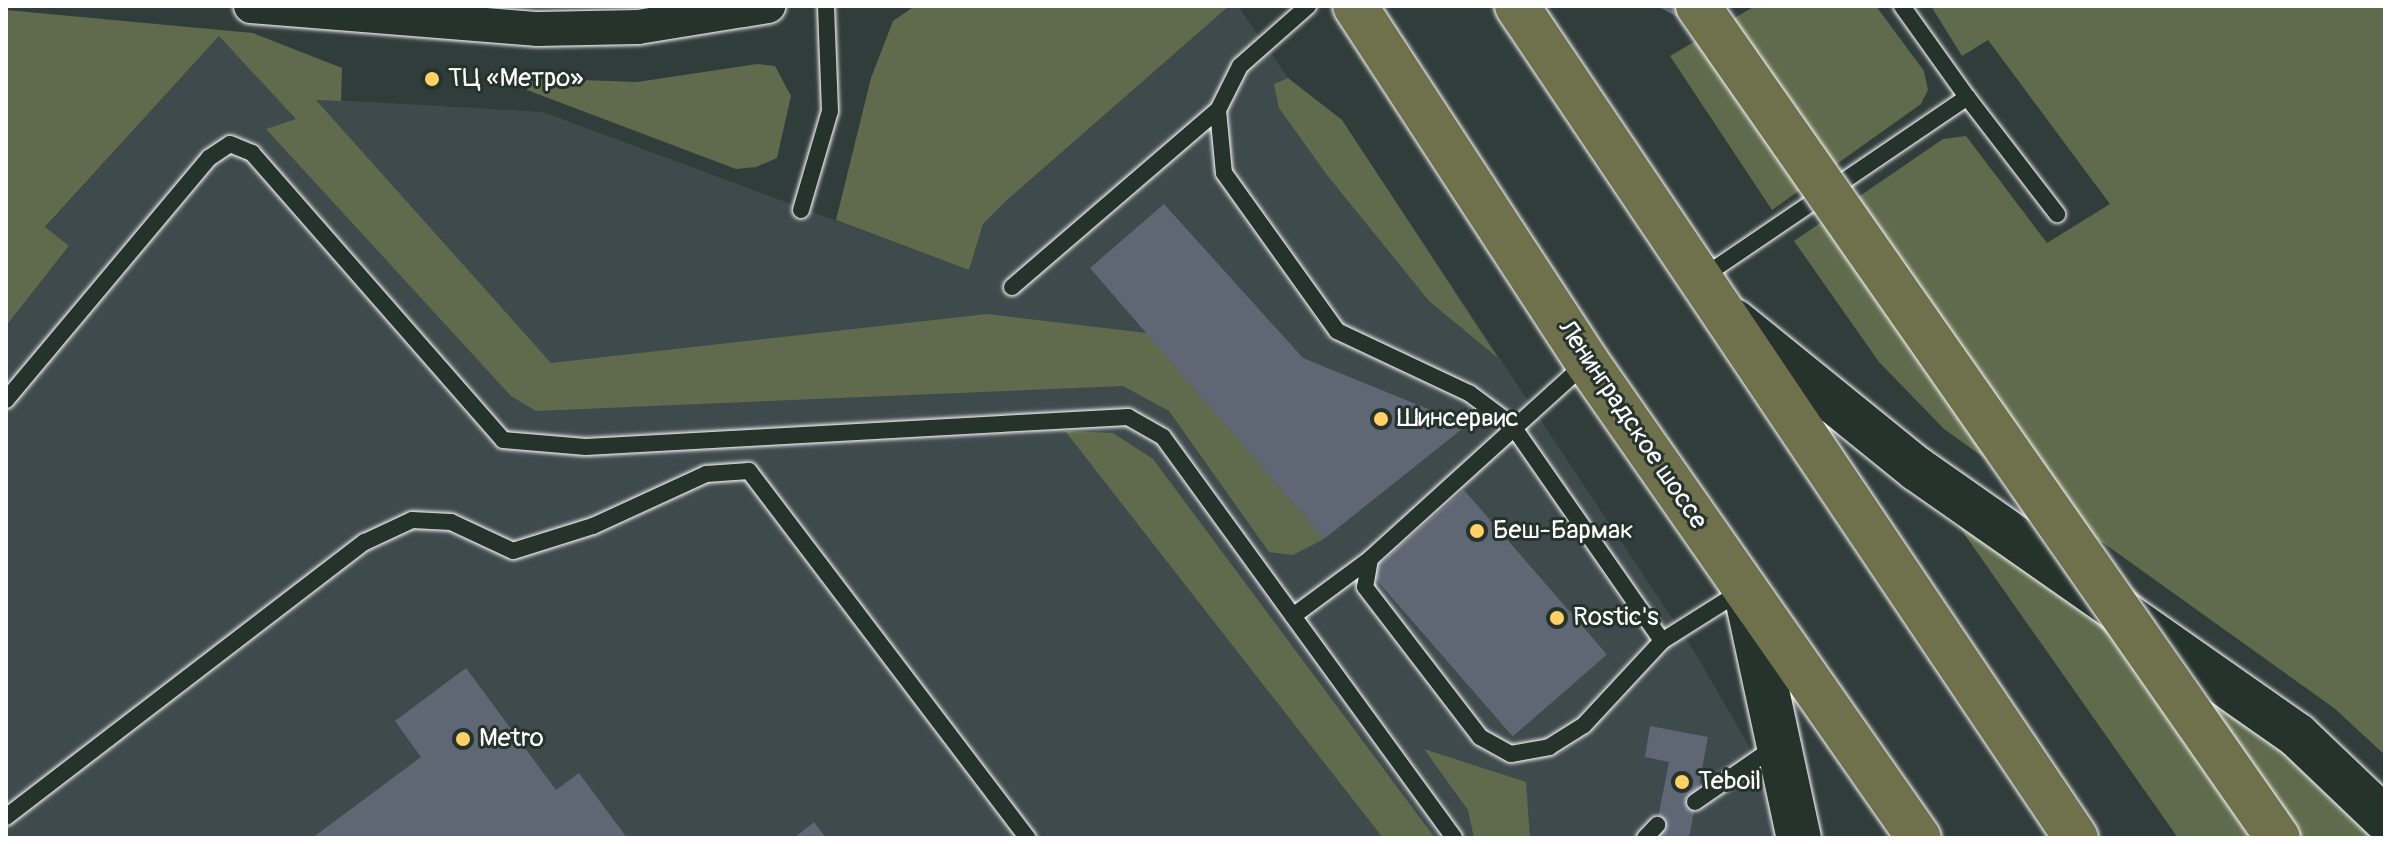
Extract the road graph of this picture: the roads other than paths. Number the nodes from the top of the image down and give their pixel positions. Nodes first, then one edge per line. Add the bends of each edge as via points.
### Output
1 (251, 6) edge
2 (768, 6) edge
3 (826, 6) edge
4 (1308, 6) edge
5 (1355, 6) edge
6 (1517, 6) edge
7 (1698, 6) edge
8 (1902, 6) edge
9 (1967, 97) junction
10 (1218, 110) junction
11 (801, 210) dead end
12 (2057, 214) dead end
13 (1012, 287) dead end
14 (1704, 292) junction
15 (1587, 362) junction
16 (6, 400) edge
17 (1512, 425) junction
18 (1370, 559) junction
19 (1745, 589) junction
20 (1293, 616) junction
21 (1662, 641) junction
22 (1777, 745) junction
23 (1695, 802) dead end
24 (6, 817) edge
25 (2385, 819) edge
26 (1657, 825) dead end
27 (1796, 835) edge
28 (1028, 838) edge
29 (1454, 838) edge
30 (1645, 838) edge
31 (1919, 838) edge
32 (2076, 838) edge
33 (2278, 838) edge

1 - 2 street via 538,29 638,27
3 - 11 lane via 830,111
4 - 10 lane via 1240,66
5 - 15 main road, Ленинградское шоссе
6 - 14 main road
7 - 33 main road, bridge
8 - 9 lane
9 - 12 lane
9 - 14 lane
10 - 13 lane
10 - 17 lane via 1224,173 1337,331 1469,393
14 - 25 street via 1917,469 2286,727
14 - 32 main road
15 - 17 lane
15 - 19 main road, Ленинградское шоссе
16 - 20 lane via 209,158 230,144 252,153 503,440 586,447 1128,417 1163,437
17 - 18 lane
17 - 21 lane
18 - 20 lane
18 - 21 lane via 1365,587 1480,737 1511,754 1549,747 1584,725
19 - 21 lane
19 - 22 street
19 - 31 main road, Ленинградское шоссе
20 - 29 lane
22 - 23 lane
22 - 27 street
24 - 28 lane via 365,542 412,520 451,522 513,551 593,526 706,474 749,471
26 - 30 lane

